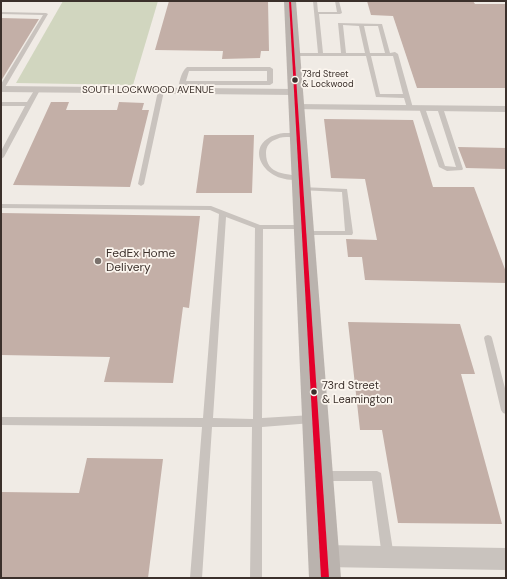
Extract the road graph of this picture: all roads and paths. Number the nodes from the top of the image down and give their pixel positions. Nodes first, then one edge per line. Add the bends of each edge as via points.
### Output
1 (290, 1) edge
2 (315, 1) edge
3 (337, 1) edge
4 (1, 13) edge
5 (316, 13) junction
6 (361, 24) junction
7 (369, 54) junction
8 (388, 54) junction
9 (293, 55) junction
10 (321, 55) junction
11 (344, 55) junction
12 (181, 87) junction
13 (1, 89) edge
14 (37, 90) junction
15 (161, 91) junction
16 (407, 96) junction
17 (296, 99) junction
18 (1, 104) edge
19 (29, 104) junction
20 (410, 108) junction
21 (422, 108) junction
22 (440, 108) junction
23 (506, 109) edge
24 (298, 135) junction
25 (1, 157) edge
26 (141, 184) dead end
27 (301, 184) junction
28 (1, 206) edge
29 (223, 213) junction
30 (259, 227) junction
31 (304, 230) junction
32 (488, 338) dead end
33 (506, 410) edge
34 (315, 418) junction
35 (1, 421) edge
36 (208, 422) junction
37 (257, 423) junction
38 (318, 476) junction
39 (388, 557) junction
40 (506, 559) edge
41 (324, 567) edge
42 (196, 578) edge
43 (256, 578) edge

1 - 9 street
2 - 5 lane
3 - 5 lane via 340,13
4 - 13 lane via 46,14
5 - 10 lane
6 - 7 lane
6 - 8 lane via 380,25
6 - 11 lane via 340,24
7 - 8 lane
7 - 11 lane
7 - 16 lane via 378,96
8 - 16 lane via 395,54
9 - 10 lane
9 - 17 street
10 - 11 lane
12 - 12 lane via 187,69 270,69 270,83
12 - 15 street, SOUTH LOCKWOOD AVENUE
12 - 17 street, SOUTH LOCKWOOD AVENUE
13 - 14 street, SOUTH LOCKWOOD AVENUE
14 - 15 street, SOUTH LOCKWOOD AVENUE
14 - 19 lane
15 - 26 lane
16 - 20 lane
17 - 20 street, SOUTH LOCKWOOD AVENUE
17 - 24 street
18 - 19 lane
19 - 25 lane
20 - 21 street, SOUTH LOCKWOOD AVENUE
21 - 22 street, SOUTH LOCKWOOD AVENUE
21 - 22 lane via 442,167 447,170 460,169
22 - 23 street, SOUTH LOCKWOOD AVENUE
24 - 27 street
24 - 27 lane via 283,135 271,139 264,146 262,158 265,166 276,174
27 - 31 street
27 - 31 lane via 344,190 349,233
28 - 29 lane via 211,208
29 - 30 lane
29 - 36 lane
30 - 31 lane
30 - 37 lane
31 - 34 street
32 - 33 lane
34 - 37 lane
34 - 38 street
35 - 36 lane
36 - 37 lane
36 - 42 lane
37 - 43 lane
38 - 39 lane via 377,476
38 - 41 street
39 - 40 street
39 - 41 street

